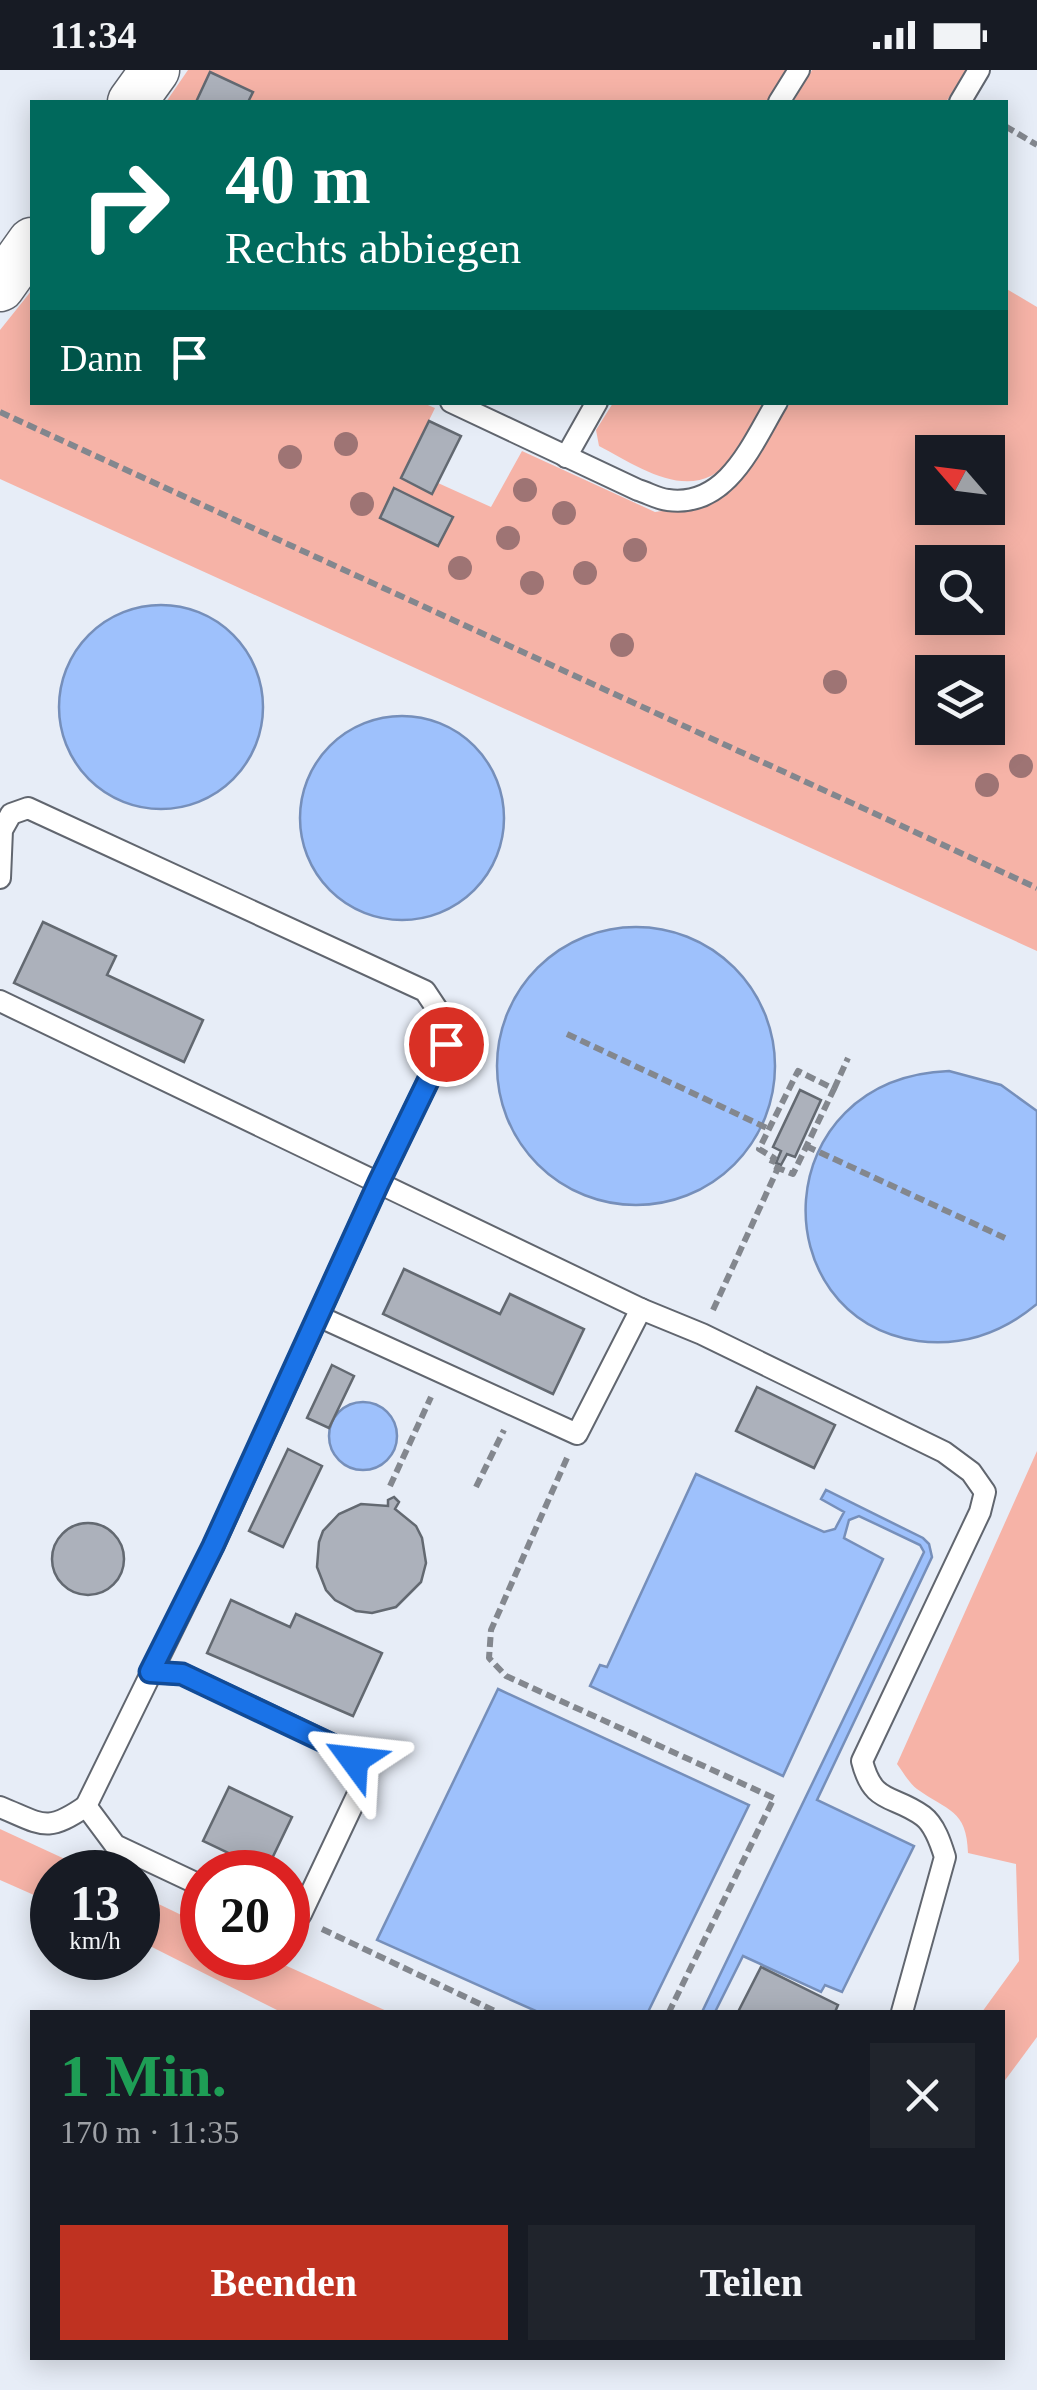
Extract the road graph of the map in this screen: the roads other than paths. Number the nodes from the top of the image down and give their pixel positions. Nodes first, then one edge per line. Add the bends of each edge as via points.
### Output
1 (155, 70) edge
2 (799, 70) edge
3 (979, 70) edge
4 (133, 100) edge
5 (780, 100) edge
6 (961, 100) edge
7 (30, 245) edge
8 (0, 287) edge
9 (457, 405) edge
10 (595, 405) edge
11 (775, 405) edge
12 (566, 457) junction
13 (0, 878) edge
14 (0, 1001) edge
15 (379, 1182) junction
16 (641, 1309) junction
17 (318, 1316) junction
18 (150, 1672) junction
19 (86, 1806) junction
20 (0, 1807) edge
21 (180, 1875) edge
22 (310, 1884) edge
23 (903, 2010) edge

1 - 4 street
2 - 5 lane
3 - 6 lane
7 - 8 street
9 - 12 lane
10 - 12 lane
11 - 12 lane via 730,480 698,498 669,500
13 - 15 lane via 2,830 11,814 28,808 425,991 442,1015 446,1044
14 - 15 lane
15 - 16 lane
15 - 17 lane
16 - 17 lane via 577,1434
16 - 23 lane via 944,1452 985,1492 862,1761 879,1795 925,1817 945,1858
17 - 18 lane
18 - 19 lane
18 - 22 lane via 182,1674 354,1760 363,1783
19 - 20 lane via 60,1825
19 - 21 lane via 115,1844

